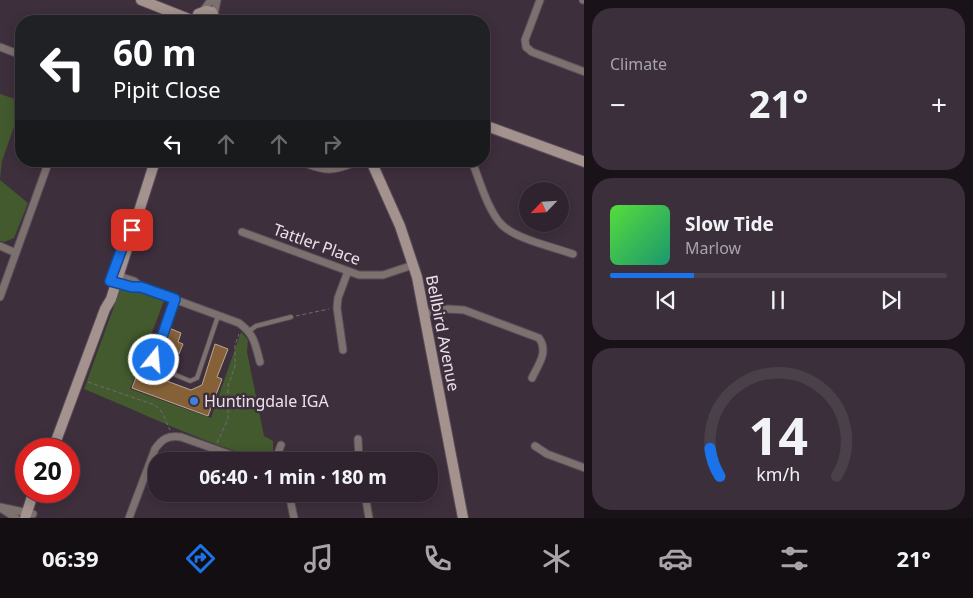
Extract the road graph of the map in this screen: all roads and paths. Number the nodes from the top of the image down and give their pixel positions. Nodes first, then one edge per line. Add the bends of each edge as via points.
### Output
1 (141, 0) edge
2 (211, 0) edge
3 (216, 0) edge
4 (540, 0) edge
5 (192, 15) edge
6 (200, 15) edge
7 (201, 15) edge
8 (214, 15) edge
9 (219, 15) edge
10 (0, 47) edge
11 (15, 52) edge
12 (584, 72) edge
13 (490, 127) edge
14 (584, 162) edge
15 (47, 167) edge
16 (153, 167) edge
17 (317, 167) edge
18 (344, 167) edge
19 (374, 167) edge
20 (475, 167) edge
21 (242, 232) dead end
22 (0, 246) edge
23 (16, 253) junction
24 (573, 254) dead end
25 (413, 265) junction
26 (348, 271) junction
27 (115, 278) junction
28 (0, 297) edge
29 (175, 299) junction
30 (337, 308) junction
31 (425, 313) junction
32 (218, 316) junction
33 (291, 317) joint
34 (246, 329) junction
35 (343, 350) dead end
36 (260, 362) dead end
37 (78, 378) junction
38 (532, 378) dead end
39 (171, 436) junction
40 (57, 438) edge
41 (358, 439) dead end
42 (281, 446) dead end
43 (535, 446) dead end
44 (215, 449) junction
45 (223, 452) edge
46 (279, 452) edge
47 (359, 452) edge
48 (584, 468) edge
49 (291, 502) edge
50 (366, 502) edge
51 (35, 503) edge
52 (0, 508) edge
53 (29, 515) edge
54 (16, 518) edge
55 (129, 518) edge
56 (294, 518) edge
57 (369, 518) edge
58 (462, 518) edge

1 - 5 street
2 - 6 street
3 - 9 street
4 - 12 street via 525,40 526,47
7 - 8 street via 209,11
10 - 11 street
13 - 14 street
15 - 23 street
16 - 27 street
17 - 18 street via 328,171
19 - 25 street, Bellbird Avenue
20 - 24 street via 501,224 512,233
21 - 26 street, Tattler Place
22 - 23 street
23 - 28 street
25 - 26 street, Tattler Place via 383,275
25 - 31 street, Bellbird Avenue
26 - 30 street
27 - 29 street via 134,281 141,287
27 - 37 street via 111,299
29 - 32 street
29 - 32 lane via 154,360 157,367 190,381 197,378
30 - 33 path
30 - 35 street
31 - 38 street via 464,310 539,338 543,344 543,357
31 - 58 street, Bellbird Avenue
32 - 34 street
33 - 34 lane
34 - 36 street via 253,338
34 - 44 path via 236,340 236,361 228,386 228,419
37 - 39 path via 155,405 162,412
37 - 40 street
39 - 44 street
39 - 55 street via 161,440 155,449
41 - 47 street
42 - 46 street
43 - 48 street
44 - 45 street
49 - 56 street
50 - 57 street
51 - 53 street
52 - 53 street
52 - 54 street

